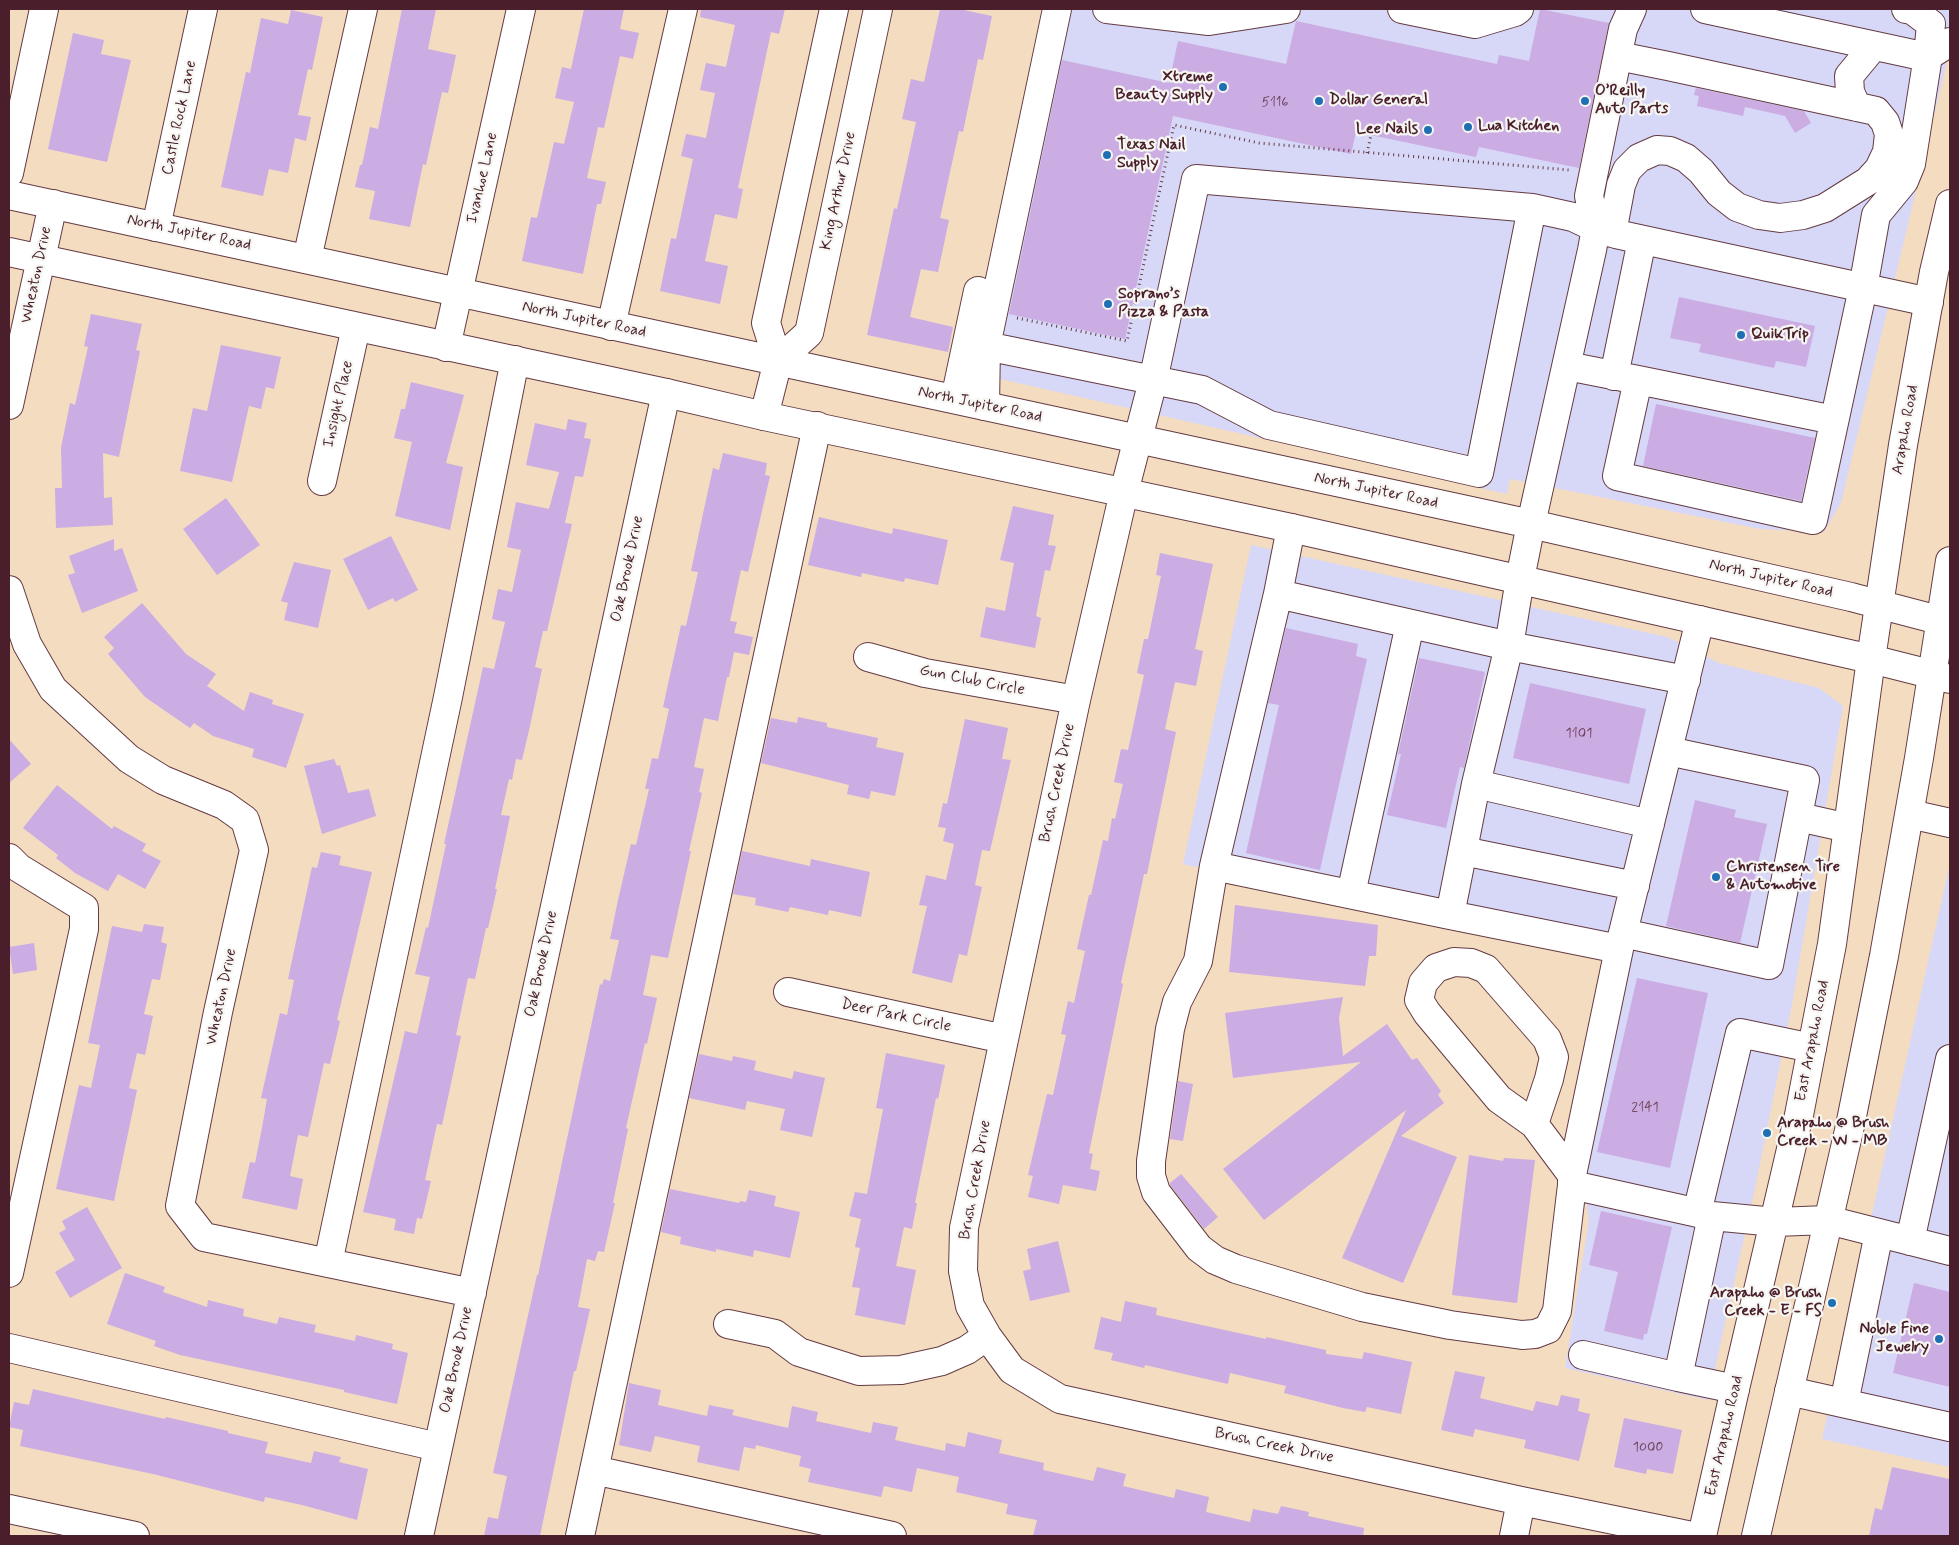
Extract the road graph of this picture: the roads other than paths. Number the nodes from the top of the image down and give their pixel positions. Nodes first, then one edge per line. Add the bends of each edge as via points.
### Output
1 (44, 9) edge
2 (203, 9) edge
3 (363, 9) edge
4 (521, 9) edge
5 (683, 9) edge
6 (834, 9) edge
7 (878, 9) edge
8 (1037, 9) edge
9 (1057, 9) edge
10 (1107, 9) edge
11 (1286, 9) edge
12 (1402, 9) edge
13 (1519, 9) edge
14 (1632, 9) edge
15 (1705, 9) edge
16 (1906, 9) edge
17 (1873, 47) junction
18 (1939, 49) edge
19 (1618, 56) junction
20 (1857, 107) junction
21 (9, 173) edge
22 (9, 195) edge
23 (53, 204) junction
24 (1950, 204) edge
25 (1532, 208) junction
26 (156, 227) junction
27 (1604, 231) junction
28 (1642, 240) junction
29 (9, 252) edge
30 (41, 259) junction
31 (307, 259) junction
32 (1863, 288) junction
33 (458, 292) junction
34 (1929, 302) junction
35 (611, 326) junction
36 (356, 327) junction
37 (986, 346) junction
38 (446, 347) junction
39 (515, 360) junction
40 (778, 361) junction
41 (1567, 366) junction
42 (1626, 378) junction
43 (1153, 381) junction
44 (666, 393) junction
45 (955, 400) junction
46 (9, 405) edge
47 (984, 406) junction
48 (764, 416) junction
49 (1834, 420) junction
50 (817, 426) junction
51 (1139, 440) junction
52 (322, 481) dead end
53 (1124, 492) junction
54 (1530, 524) junction
55 (1291, 528) junction
56 (1950, 561) edge
57 (1520, 579) junction
58 (9, 590) edge
59 (1278, 594) junction
60 (1879, 604) junction
61 (1700, 620) junction
62 (1946, 622) edge
63 (1410, 624) junction
64 (1509, 646) junction
65 (868, 657) dead end
66 (1871, 659) junction
67 (1941, 677) edge
68 (1686, 680) junction
69 (1076, 700) junction
70 (1668, 751) junction
71 (1476, 784) junction
72 (1910, 814) junction
73 (1799, 817) junction
74 (1950, 823) edge
75 (1650, 824) junction
76 (1848, 828) junction
77 (1463, 851) junction
78 (9, 858) edge
79 (1214, 866) junction
80 (1635, 886) junction
81 (1351, 894) junction
82 (1450, 915) junction
83 (1621, 941) junction
84 (788, 992) dead end
85 (1004, 1039) junction
86 (1812, 1048) junction
87 (1950, 1059) edge
88 (1534, 1124) junction
89 (1572, 1180) junction
90 (1704, 1215) junction
91 (1828, 1220) junction
92 (1775, 1222) junction
93 (1879, 1233) junction
94 (1910, 1241) junction
95 (1950, 1251) edge
96 (328, 1263) junction
97 (9, 1272) edge
98 (472, 1293) junction
99 (728, 1324) dead end
100 (987, 1336) junction
101 (9, 1348) edge
102 (1583, 1355) dead end
103 (1678, 1377) junction
104 (1735, 1389) junction
105 (1789, 1392) junction
106 (1844, 1403) junction
107 (1950, 1427) edge
108 (438, 1447) junction
109 (594, 1470) junction
110 (1521, 1501) junction
111 (9, 1509) edge
112 (134, 1536) edge
113 (419, 1536) edge
114 (580, 1536) edge
115 (892, 1536) edge
116 (1514, 1536) edge
117 (1692, 1536) edge
118 (1702, 1536) edge
119 (1756, 1536) edge

1 - 21 street
2 - 26 street, Castle Rock Lane
3 - 31 street
4 - 33 street, Ivanhoe Lane
5 - 35 street
6 - 40 street via 766,323
7 - 40 street, King Arthur Drive via 809,333
8 - 45 street
9 - 37 street
10 - 11 street via 1209,21
12 - 13 street via 1475,24
14 - 19 street
15 - 17 street
16 - 18 street via 1931,24
17 - 18 street
17 - 20 street via 1849,76 1850,92
18 - 32 street via 1911,164 1904,181 1876,215
19 - 20 street
19 - 27 street via 1589,196
20 - 27 street via 1876,112 1885,122 1890,134 1887,152 1879,169 1868,180 1825,208 1780,218 1758,215 1719,194 1686,158 1657,150 1638,158 1626,170
22 - 23 street, North Jupiter Road
23 - 26 street, North Jupiter Road
23 - 30 street, Wheaton Drive
24 - 34 street, Arapaho Road
25 - 27 street via 1573,217
25 - 43 street, Brush Creek Drive via 1196,179
25 - 43 street via 1479,473 1269,425 1202,390
26 - 31 street, North Jupiter Road
27 - 28 street
27 - 41 street
28 - 32 street
28 - 42 street
29 - 30 street
30 - 36 street
30 - 46 street, Wheaton Drive
31 - 33 street, North Jupiter Road
32 - 34 street
32 - 49 street
33 - 35 street, North Jupiter Road
33 - 38 street, Ivanhoe Lane
34 - 60 street, Arapaho Road
35 - 40 street, North Jupiter Road
36 - 38 street
36 - 52 street, Insight Place
37 - 43 street
37 - 47 street
38 - 39 street
39 - 44 street
39 - 96 street via 448,696
40 - 45 street, North Jupiter Road
40 - 48 street
41 - 42 street
41 - 54 street
42 - 49 street
42 - 49 street via 1617,476 1812,520
43 - 51 street, Brush Creek Drive
44 - 48 street
44 - 98 street, Oak Brook Drive
45 - 47 street, North Jupiter Road
47 - 51 street, North Jupiter Road
48 - 50 street
50 - 53 street
50 - 109 street
51 - 53 street, Brush Creek Drive
51 - 54 street, North Jupiter Road
53 - 55 street
53 - 69 street, Brush Creek Drive
54 - 57 street
54 - 60 street, North Jupiter Road
55 - 57 street
55 - 59 street
56 - 62 street
57 - 61 street
57 - 64 street
58 - 96 street, Wheaton Drive via 27,644 52,689 128,759 163,780 224,805 245,820 254,850 180,1206 204,1238
59 - 63 street
59 - 79 street
60 - 62 street, North Jupiter Road
60 - 66 street, Arapaho Road
61 - 66 street
61 - 68 street
62 - 67 street
63 - 64 street
63 - 81 street
64 - 68 street
64 - 71 street
65 - 69 street, Gun Club Circle via 924,673
66 - 67 street
66 - 76 street, East Arapaho Road
67 - 72 street
68 - 70 street
69 - 85 street, Brush Creek Drive
70 - 73 street via 1805,780
70 - 75 street
71 - 75 street
71 - 77 street
72 - 74 street
72 - 91 street via 1850,1126
73 - 76 street
73 - 83 street via 1769,965
75 - 80 street
76 - 86 street, East Arapaho Road via 1832,944
77 - 80 street
77 - 82 street
78 - 97 street via 19,868 84,908 84,929
79 - 81 street
79 - 89 street via 1198,961 1178,1002 1170,1029 1151,1161 1156,1192 1199,1248 1236,1268 1362,1307 1450,1325 1535,1334 1548,1329 1558,1312
80 - 83 street
81 - 82 street
82 - 83 street
83 - 89 street
84 - 85 street, Deer Park Circle
85 - 100 street, Brush Creek Drive via 964,1228 963,1271 970,1306
86 - 90 street via 1740,1033
86 - 92 street, East Arapaho Road
87 - 94 street
88 - 88 street via 1499,1099 1427,1013 1419,1000 1423,983 1436,968 1454,962 1471,963 1486,969 1547,1040 1554,1057
88 - 89 street
89 - 90 street
90 - 92 street
90 - 103 street
91 - 92 street
91 - 93 street
91 - 105 street
92 - 104 street, East Arapaho Road
93 - 94 street
93 - 106 street
94 - 95 street
96 - 98 street, Wheaton Drive
98 - 108 street, Oak Brook Drive
99 - 100 street via 775,1334 799,1352 860,1371 901,1370 942,1361
100 - 110 street, Brush Creek Drive via 1012,1370 1060,1399
101 - 108 street
102 - 103 street
103 - 104 street
104 - 118 street, East Arapaho Road
105 - 106 street
105 - 119 street
106 - 107 street
108 - 113 street, Oak Brook Drive
109 - 114 street
109 - 115 street
110 - 116 street
110 - 117 street, Brush Creek Drive
111 - 112 street

